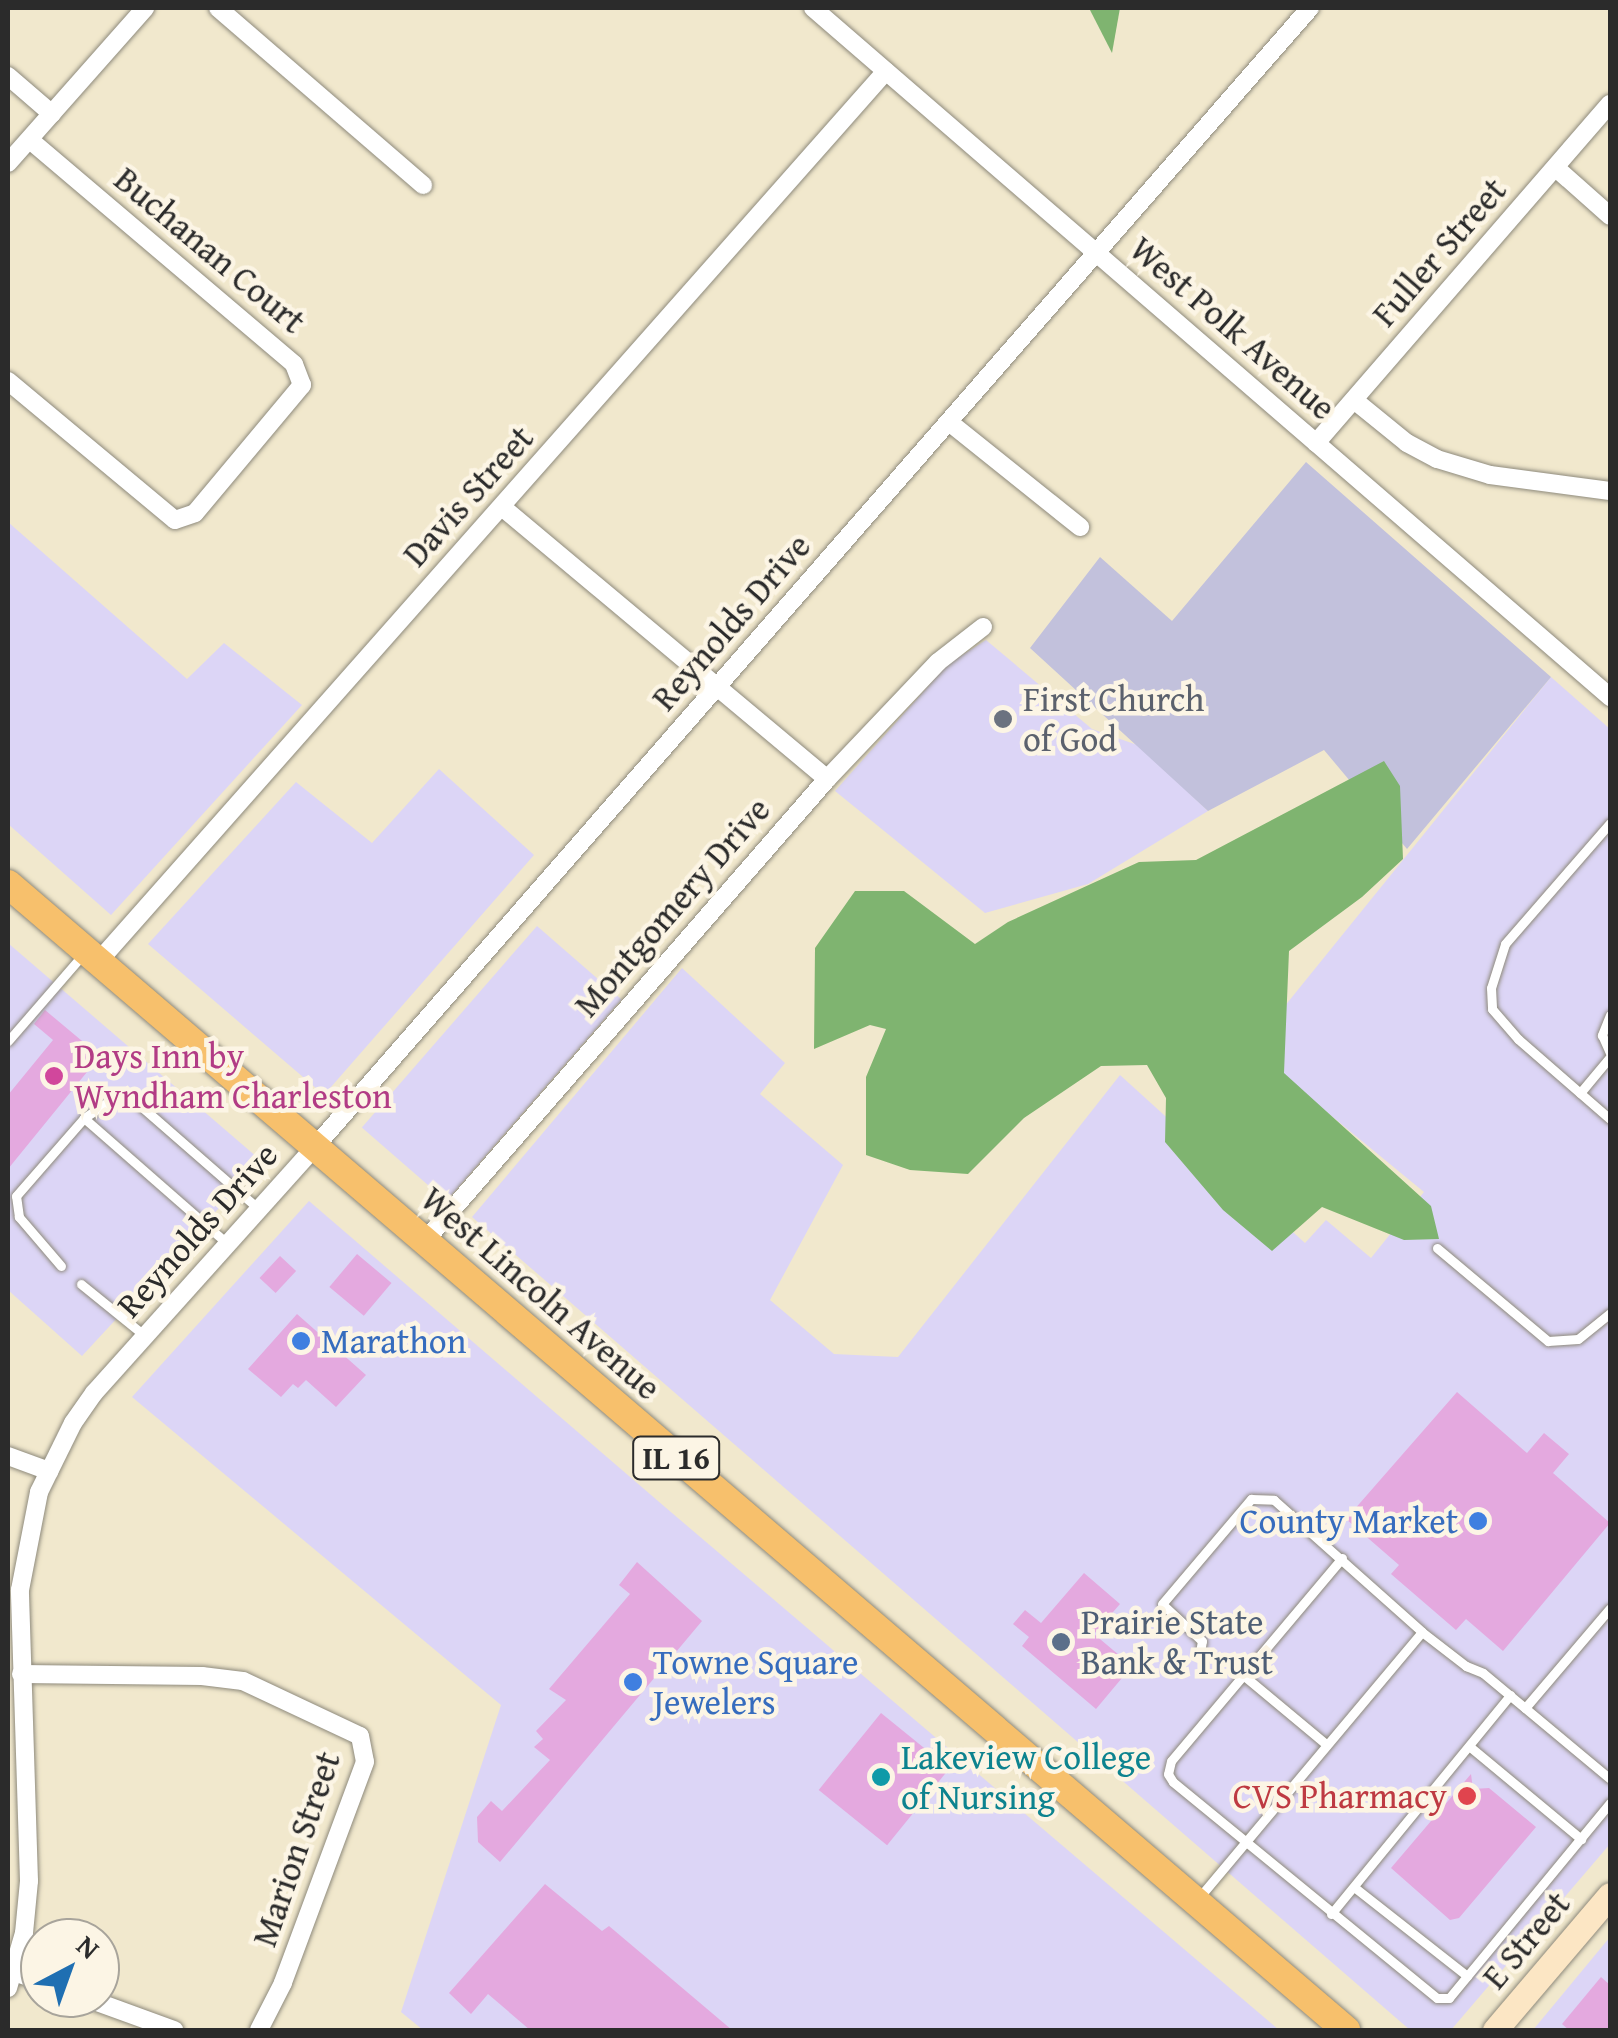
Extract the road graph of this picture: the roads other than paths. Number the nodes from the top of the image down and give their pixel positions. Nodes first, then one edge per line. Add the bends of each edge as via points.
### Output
1 (145, 8) edge
2 (218, 8) edge
3 (813, 8) edge
4 (1310, 8) edge
5 (886, 71) junction
6 (8, 76) edge
7 (1610, 104) edge
8 (52, 114) junction
9 (30, 140) junction
10 (8, 163) edge
11 (1556, 168) junction
12 (423, 184) dead end
13 (1610, 216) edge
14 (1096, 253) junction
15 (8, 381) edge
16 (1354, 400) junction
17 (949, 422) junction
18 (1316, 443) junction
19 (1610, 492) edge
20 (502, 507) junction
21 (1080, 527) dead end
22 (983, 627) dead end
23 (718, 686) junction
24 (1610, 697) edge
25 (827, 778) junction
26 (1610, 823) edge
27 (8, 884) edge
28 (91, 957) junction
29 (1610, 1016) edge
30 (8, 1041) edge
31 (1610, 1055) edge
32 (1580, 1093) junction
33 (84, 1118) junction
34 (1610, 1119) edge
35 (314, 1148) junction
36 (259, 1209) junction
37 (424, 1242) junction
38 (228, 1244) junction
39 (1437, 1248) dead end
40 (61, 1266) dead end
41 (81, 1284) dead end
42 (1610, 1312) edge
43 (145, 1336) junction
44 (8, 1456) edge
45 (49, 1471) junction
46 (1342, 1558) junction
47 (1610, 1608) edge
48 (1422, 1632) junction
49 (1200, 1652) dead end
50 (21, 1674) junction
51 (1244, 1675) junction
52 (1510, 1695) junction
53 (1525, 1708) junction
54 (1327, 1745) junction
55 (1468, 1746) junction
56 (1610, 1779) edge
57 (1610, 1803) edge
58 (1581, 1839) junction
59 (1245, 1842) junction
60 (30, 1844) junction
61 (8, 1845) edge
62 (1354, 1886) junction
63 (1610, 1895) edge
64 (1195, 1902) junction
65 (1331, 1914) junction
66 (1468, 1976) junction
67 (11, 1980) edge
68 (120, 2010) edge
69 (174, 2030) edge
70 (259, 2030) edge
71 (1346, 2030) edge
72 (1495, 2030) edge

1 - 8 street
2 - 12 street
3 - 5 street, West Polk Avenue
4 - 14 street, Reynolds Drive
5 - 14 street, West Polk Avenue
5 - 20 street, Davis Street
6 - 8 street
7 - 11 street, Fuller Street
8 - 9 street
9 - 10 street
9 - 15 street, Buchanan Court via 294,364 302,386 194,513 174,520
11 - 13 street
11 - 16 street, Fuller Street
14 - 17 street, Reynolds Drive
14 - 18 street, West Polk Avenue
16 - 18 street, Fuller Street
16 - 19 street via 1407,444 1437,459 1490,475
17 - 21 street
17 - 23 street, Reynolds Drive
18 - 24 street, West Polk Avenue
20 - 23 street
20 - 28 street, Davis Street
22 - 25 street, Montgomery Drive via 938,662
23 - 25 street
23 - 35 street, Reynolds Drive
25 - 37 street, Montgomery Drive
26 - 32 lane via 1505,944 1491,988 1500,1018
27 - 28 main road, West Lincoln Avenue / IL 16
28 - 30 lane
28 - 35 main road, West Lincoln Avenue / IL 16
29 - 31 lane via 1602,1034
31 - 32 lane
32 - 34 lane
33 - 36 lane via 112,1099 135,1101
33 - 38 lane
33 - 40 lane via 16,1196 19,1217
35 - 36 street, Reynolds Drive
35 - 37 main road, West Lincoln Avenue / IL 16
36 - 38 street, Reynolds Drive
37 - 64 main road, West Lincoln Avenue / IL 16
38 - 43 street, Reynolds Drive
39 - 42 lane via 1548,1341 1578,1340
41 - 43 lane
43 - 45 street, Reynolds Drive via 72,1423
44 - 45 street
45 - 50 street, Reynolds Drive via 20,1590
46 - 48 lane
46 - 49 lane via 1274,1500 1251,1499 1162,1604 1202,1641
46 - 51 lane
47 - 53 lane
48 - 52 lane
48 - 54 lane
50 - 60 street, Reynolds Drive
50 - 70 street, Marion Street via 244,1681 360,1736 364,1762 283,1983
51 - 54 lane
51 - 59 lane via 1168,1768 1173,1782
52 - 53 lane
52 - 55 lane
53 - 56 lane
54 - 59 lane
55 - 58 lane
55 - 62 lane
57 - 58 lane
58 - 66 lane
59 - 64 lane
59 - 65 lane
60 - 61 street
60 - 67 street, Reynolds Drive via 29,1898
62 - 65 lane
62 - 66 lane
63 - 72 street, E Street
64 - 71 main road, West Lincoln Avenue / IL 16
65 - 66 lane via 1437,1998 1449,1998
68 - 69 street

